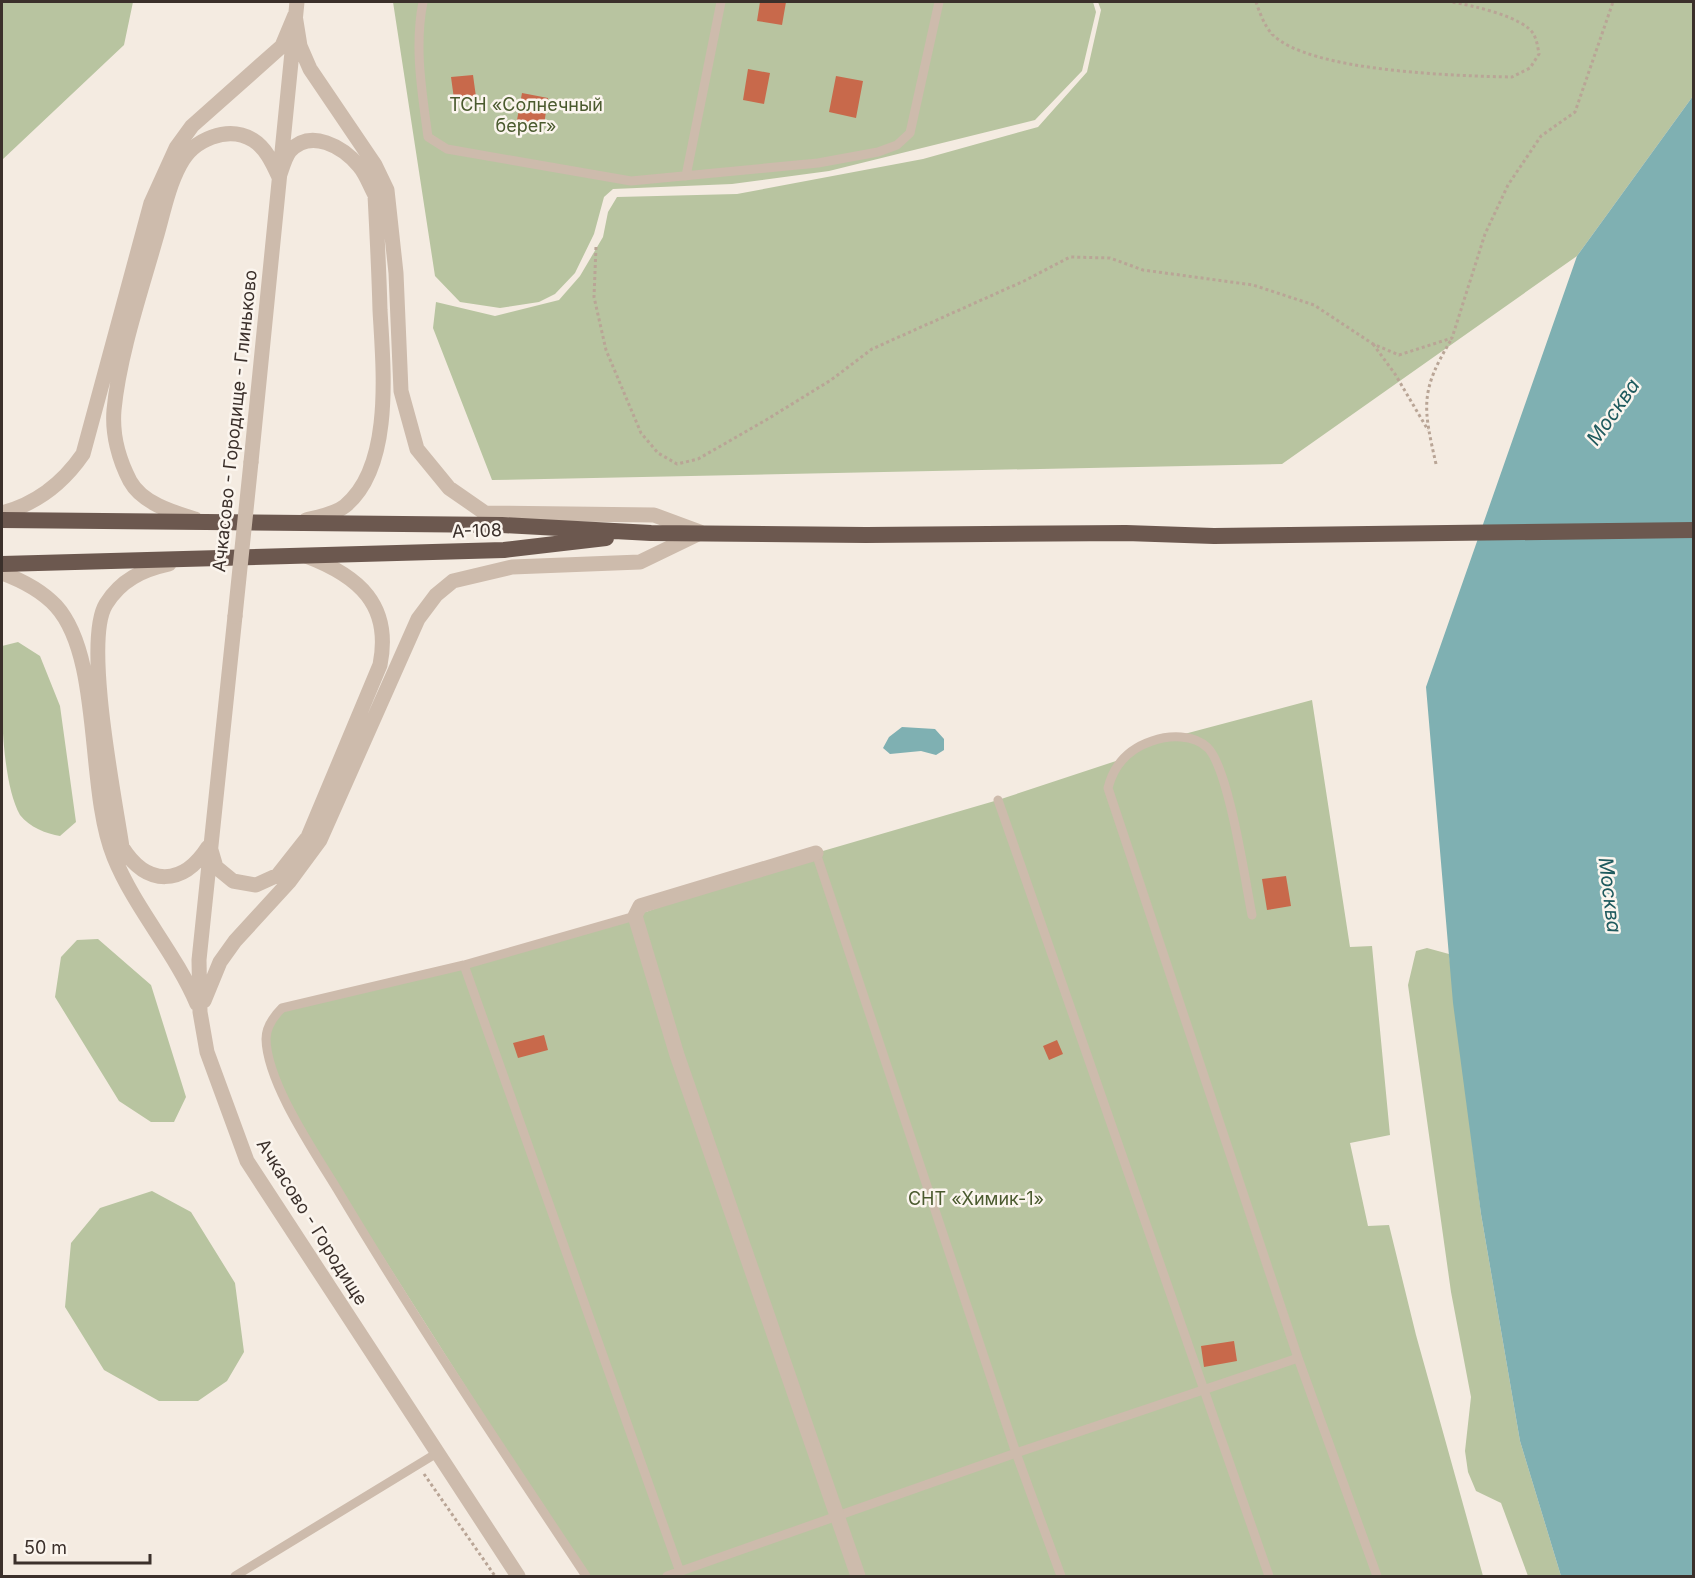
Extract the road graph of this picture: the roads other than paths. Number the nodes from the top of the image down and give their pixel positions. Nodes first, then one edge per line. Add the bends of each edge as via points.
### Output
1 (423, 2) edge
2 (721, 2) edge
3 (939, 2) edge
4 (296, 8) edge
5 (686, 176) junction
6 (279, 177) junction
7 (2, 513) edge
8 (2, 520) edge
9 (204, 521) junction
10 (287, 523) junction
11 (1694, 530) edge
12 (651, 532) junction
13 (702, 532) junction
14 (302, 555) junction
15 (196, 558) junction
16 (2, 564) edge
17 (2, 573) edge
18 (998, 800) dead end
19 (210, 844) junction
20 (816, 853) joint
21 (1252, 915) dead end
22 (635, 916) junction
23 (464, 965) junction
24 (200, 1012) junction
25 (1298, 1358) junction
26 (1204, 1389) junction
27 (1016, 1452) junction
28 (437, 1453) junction
29 (837, 1515) junction
30 (680, 1572) junction
31 (235, 1576) edge
32 (518, 1576) edge
33 (586, 1576) edge
34 (667, 1576) edge
35 (858, 1576) edge
36 (1061, 1576) edge
37 (1269, 1576) edge
38 (1377, 1576) edge

1 - 5 lane via 419,72 428,137 447,149 632,181
2 - 5 lane
3 - 5 lane via 910,133 897,145 818,162
4 - 6 street, Ачкасово - Городище - Глиньково
4 - 7 street via 282,46 192,126 164,171 151,202 83,454 69,475 27,504
4 - 13 street via 300,46 310,69 375,165 387,190 396,273 401,391 417,449 449,488 485,513 654,515
6 - 9 street via 270,157 255,140 238,133 225,133 195,147 180,163 134,314 114,411 114,438 130,482 147,499
6 - 10 street via 290,151 305,140 322,140 359,167 375,195 384,393 375,458 364,482 345,506 321,517
6 - 19 street, Ачкасово - Городище - Глиньково, bridge
8 - 9 highway, А-108
9 - 10 highway, А-108
10 - 12 highway, А-108 via 502,525
11 - 13 highway, А-108 via 1214,536
12 - 13 highway, А-108
12 - 14 highway, А-108 / А-108 via 504,550
13 - 24 street via 640,562 512,567 453,581 436,596 418,619 320,840 289,882 234,941 220,962
14 - 15 highway, А-108
14 - 19 street via 334,566 366,594 381,618 385,642 380,665 308,837 278,875 256,885 232,881 216,867
15 - 16 highway, А-108
15 - 19 street via 147,569 124,581 105,606 98,630 97,674 122,847 128,858 140,870 154,876 177,875 198,863
17 - 24 street via 44,595 57,607 75,638 113,856 188,983
18 - 26 lane
19 - 24 street, Ачкасово - Городище via 199,960
20 - 22 street via 640,906
20 - 27 lane
21 - 25 lane via 1223,772 1208,748 1178,736 1139,746 1112,772 1108,788
22 - 23 lane
22 - 29 street via 677,1055
23 - 30 lane
23 - 33 lane via 282,1008 271,1019 266,1038 272,1068 294,1117 405,1303
24 - 28 street, Ачкасово - Городище via 207,1052 247,1161
25 - 26 lane
25 - 38 lane
26 - 27 lane
26 - 37 lane
27 - 29 lane
27 - 36 lane
28 - 31 lane
28 - 32 street, Ачкасово - Городище
29 - 30 lane
29 - 35 street
30 - 34 lane

